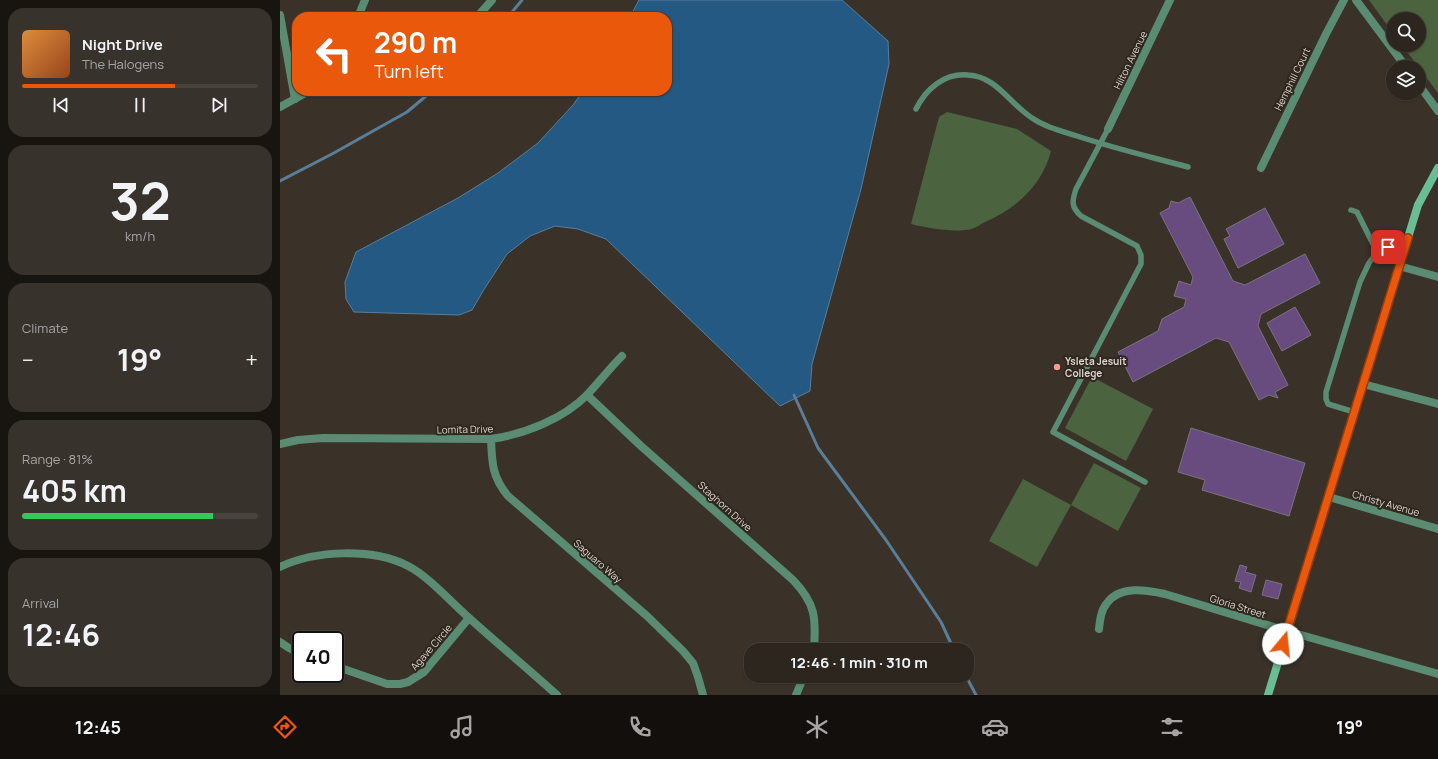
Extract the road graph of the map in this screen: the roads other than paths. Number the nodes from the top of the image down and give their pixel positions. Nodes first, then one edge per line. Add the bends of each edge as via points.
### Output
1 (365, 0) edge
2 (492, 0) edge
3 (1170, 0) edge
4 (1344, 0) edge
5 (1356, 0) edge
6 (360, 12) edge
7 (481, 12) edge
8 (280, 14) edge
9 (1401, 60) edge
10 (292, 82) edge
11 (1426, 94) edge
12 (294, 96) edge
13 (300, 96) edge
14 (295, 99) junction
15 (280, 107) edge
16 (916, 110) dead end
17 (1438, 110) edge
18 (1108, 128) joint
19 (1100, 143) junction
20 (1188, 167) dead end
21 (1261, 168) dead end
22 (1438, 168) edge
23 (1351, 210) dead end
24 (1408, 238) junction
25 (1377, 252) junction
26 (1399, 266) junction
27 (1438, 277) edge
28 (622, 356) dead end
29 (1363, 384) junction
30 (587, 395) junction
31 (1438, 404) edge
32 (1354, 412) junction
33 (491, 439) junction
34 (280, 444) edge
35 (1145, 482) dead end
36 (1329, 497) junction
37 (1438, 529) edge
38 (280, 567) edge
39 (469, 618) junction
40 (1099, 629) dead end
41 (1287, 632) junction
42 (280, 642) edge
43 (815, 643) edge
44 (292, 650) edge
45 (344, 669) edge
46 (1438, 674) edge
47 (801, 683) edge
48 (557, 695) edge
49 (702, 695) edge
50 (796, 695) edge
51 (1268, 695) edge

1 - 6 street
2 - 7 street
3 - 18 street, Hilton Avenue
4 - 21 street, Hemphill Court
5 - 9 street
8 - 10 street
11 - 17 street
12 - 14 street
13 - 14 street
14 - 15 street
16 - 19 lane via 927,91 939,82 954,76 972,75 990,81 1018,108 1044,125
18 - 19 lane
19 - 20 lane
19 - 35 lane via 1076,189 1073,206 1081,216 1137,246 1141,264 1053,432
22 - 24 street via 1418,205
23 - 25 lane via 1357,212
24 - 25 lane
24 - 26 street
25 - 32 lane via 1360,282 1326,392 1328,404
26 - 27 street
26 - 29 street
28 - 30 street, Lomita Drive
29 - 31 street
29 - 32 street
30 - 33 street, Lomita Drive via 542,424 522,432
30 - 43 street, Staghorn Drive via 793,580 804,592 813,612 816,627
32 - 36 street
33 - 34 street, Lomita Drive via 323,438
33 - 49 street, Saguaro Way via 492,467 501,488 647,616 683,651 693,663
36 - 37 street, Christy Avenue
36 - 41 street
38 - 39 street via 297,560 334,554 356,554 395,560 420,573
39 - 45 street, Agave Circle via 424,672 408,682 387,684
39 - 48 street
40 - 41 street, Gloria Street via 1101,615 1107,602 1120,593 1138,590 1165,594
41 - 46 street, Gloria Street
41 - 51 street
42 - 44 street
47 - 50 street

